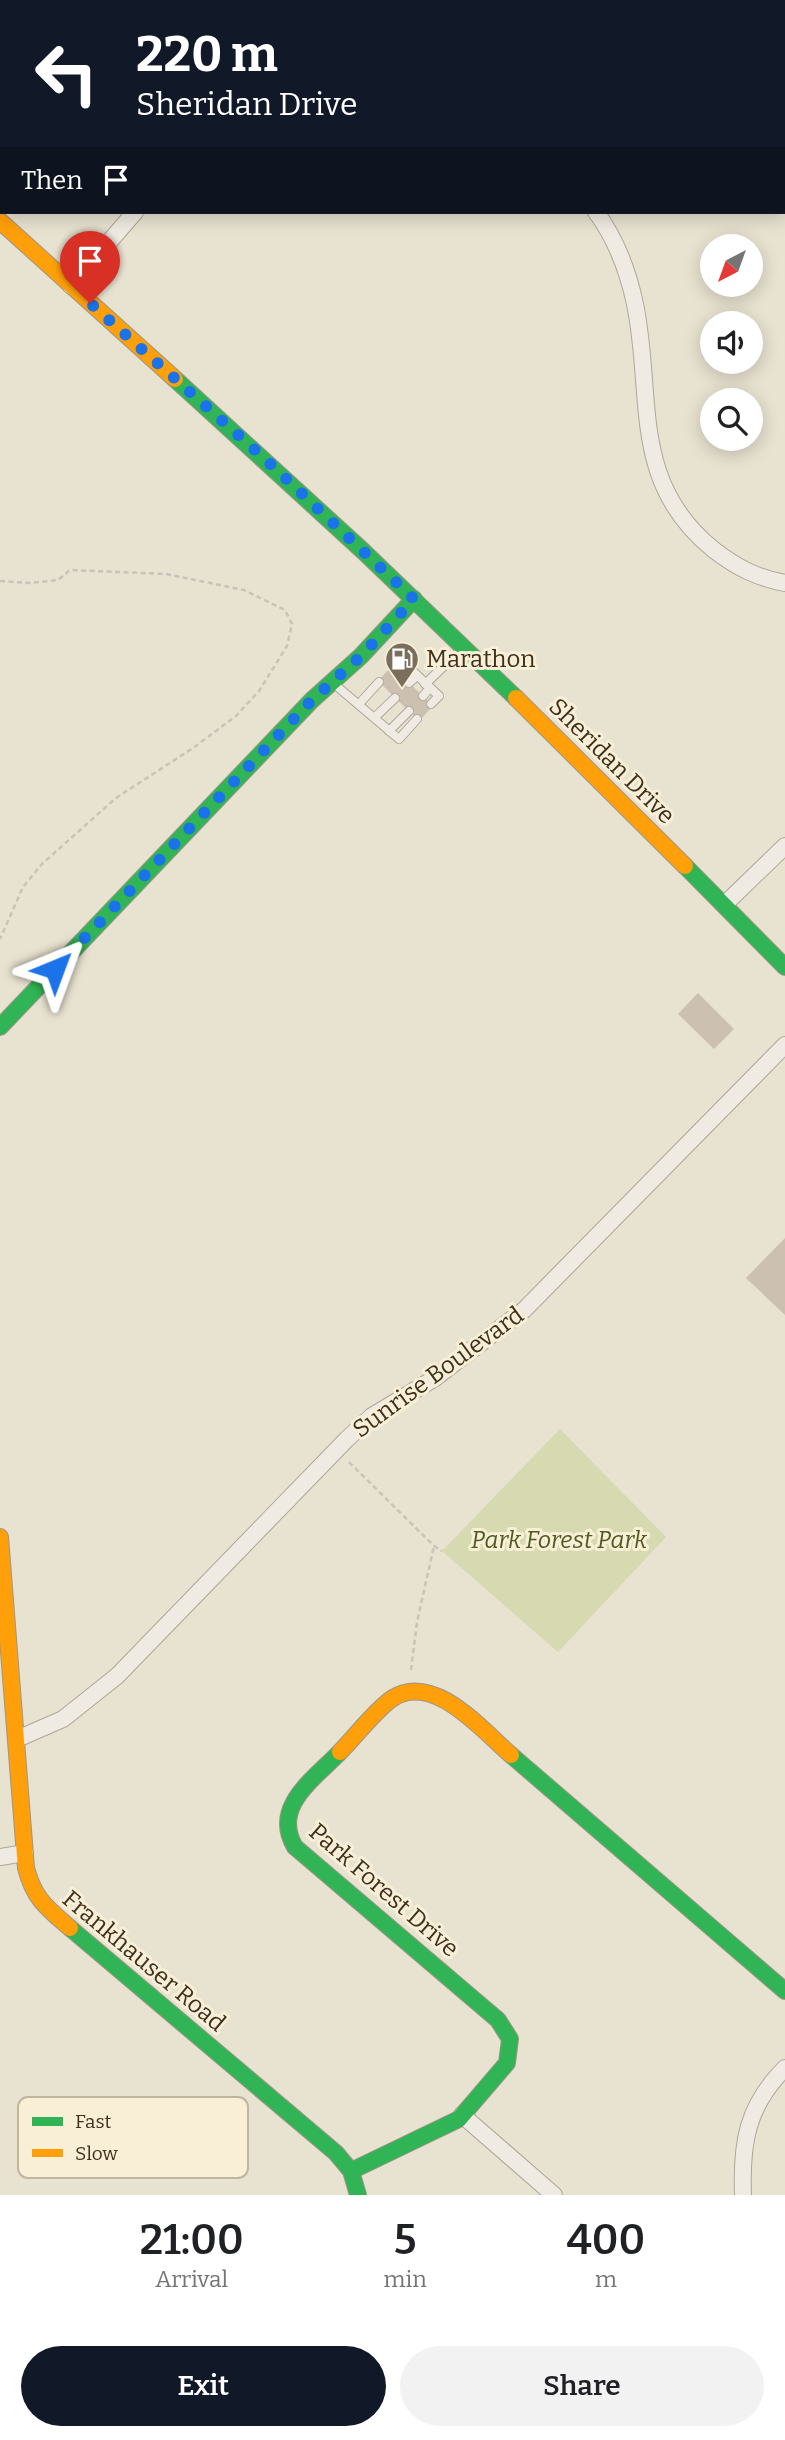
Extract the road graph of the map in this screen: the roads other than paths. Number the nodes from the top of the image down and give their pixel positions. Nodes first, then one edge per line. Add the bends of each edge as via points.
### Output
1 (133, 214) edge
2 (597, 214) edge
3 (0, 221) edge
4 (71, 286) junction
5 (785, 583) edge
6 (414, 599) junction
7 (464, 647) junction
8 (393, 667) dead end
9 (417, 676) junction
10 (331, 681) junction
11 (379, 682) dead end
12 (409, 683) dead end
13 (428, 686) junction
14 (423, 696) dead end
15 (395, 698) dead end
16 (359, 704) junction
17 (431, 704) dead end
18 (409, 710) dead end
19 (375, 717) junction
20 (417, 719) dead end
21 (389, 731) junction
22 (785, 846) edge
23 (724, 905) junction
24 (785, 967) edge
25 (0, 1027) edge
26 (785, 1045) edge
27 (0, 1536) edge
28 (17, 1739) junction
29 (25, 1853) junction
30 (0, 1857) edge
31 (785, 1991) edge
32 (785, 2067) edge
33 (462, 2115) junction
34 (351, 2171) junction
35 (358, 2195) edge
36 (554, 2195) edge
37 (743, 2195) edge

1 - 4 street
2 - 5 street via 621,257 635,304 648,426 662,484 691,529 731,564
3 - 4 street, Sheridan Drive
4 - 6 street, Sheridan Drive
6 - 7 street, Sheridan Drive
6 - 10 street
7 - 13 lane
7 - 23 street, Sheridan Drive
8 - 9 lane via 400,659
9 - 12 lane
9 - 13 lane
10 - 16 lane
10 - 25 street
11 - 16 lane
13 - 14 lane
13 - 17 lane via 439,696
15 - 19 lane
16 - 19 lane
18 - 21 lane
19 - 21 lane
20 - 21 lane via 399,739
22 - 23 street
23 - 24 street, Sheridan Drive
26 - 28 street, Sunrise Boulevard via 524,1310 435,1378 372,1416 117,1676 63,1719
27 - 28 street, Frankhauser Road
28 - 29 street, Frankhauser Road
29 - 30 street
29 - 34 street, Frankhauser Road via 31,1888 43,1905 336,2153
31 - 33 street, Park Forest Drive via 444,1698 432,1692 404,1693 391,1699 295,1799 286,1826 295,1847 505,2028 510,2039 507,2063
32 - 37 street via 768,2085 749,2124 743,2148
33 - 34 street, Park Forest Drive
33 - 36 street
34 - 35 street, Frankhauser Road

